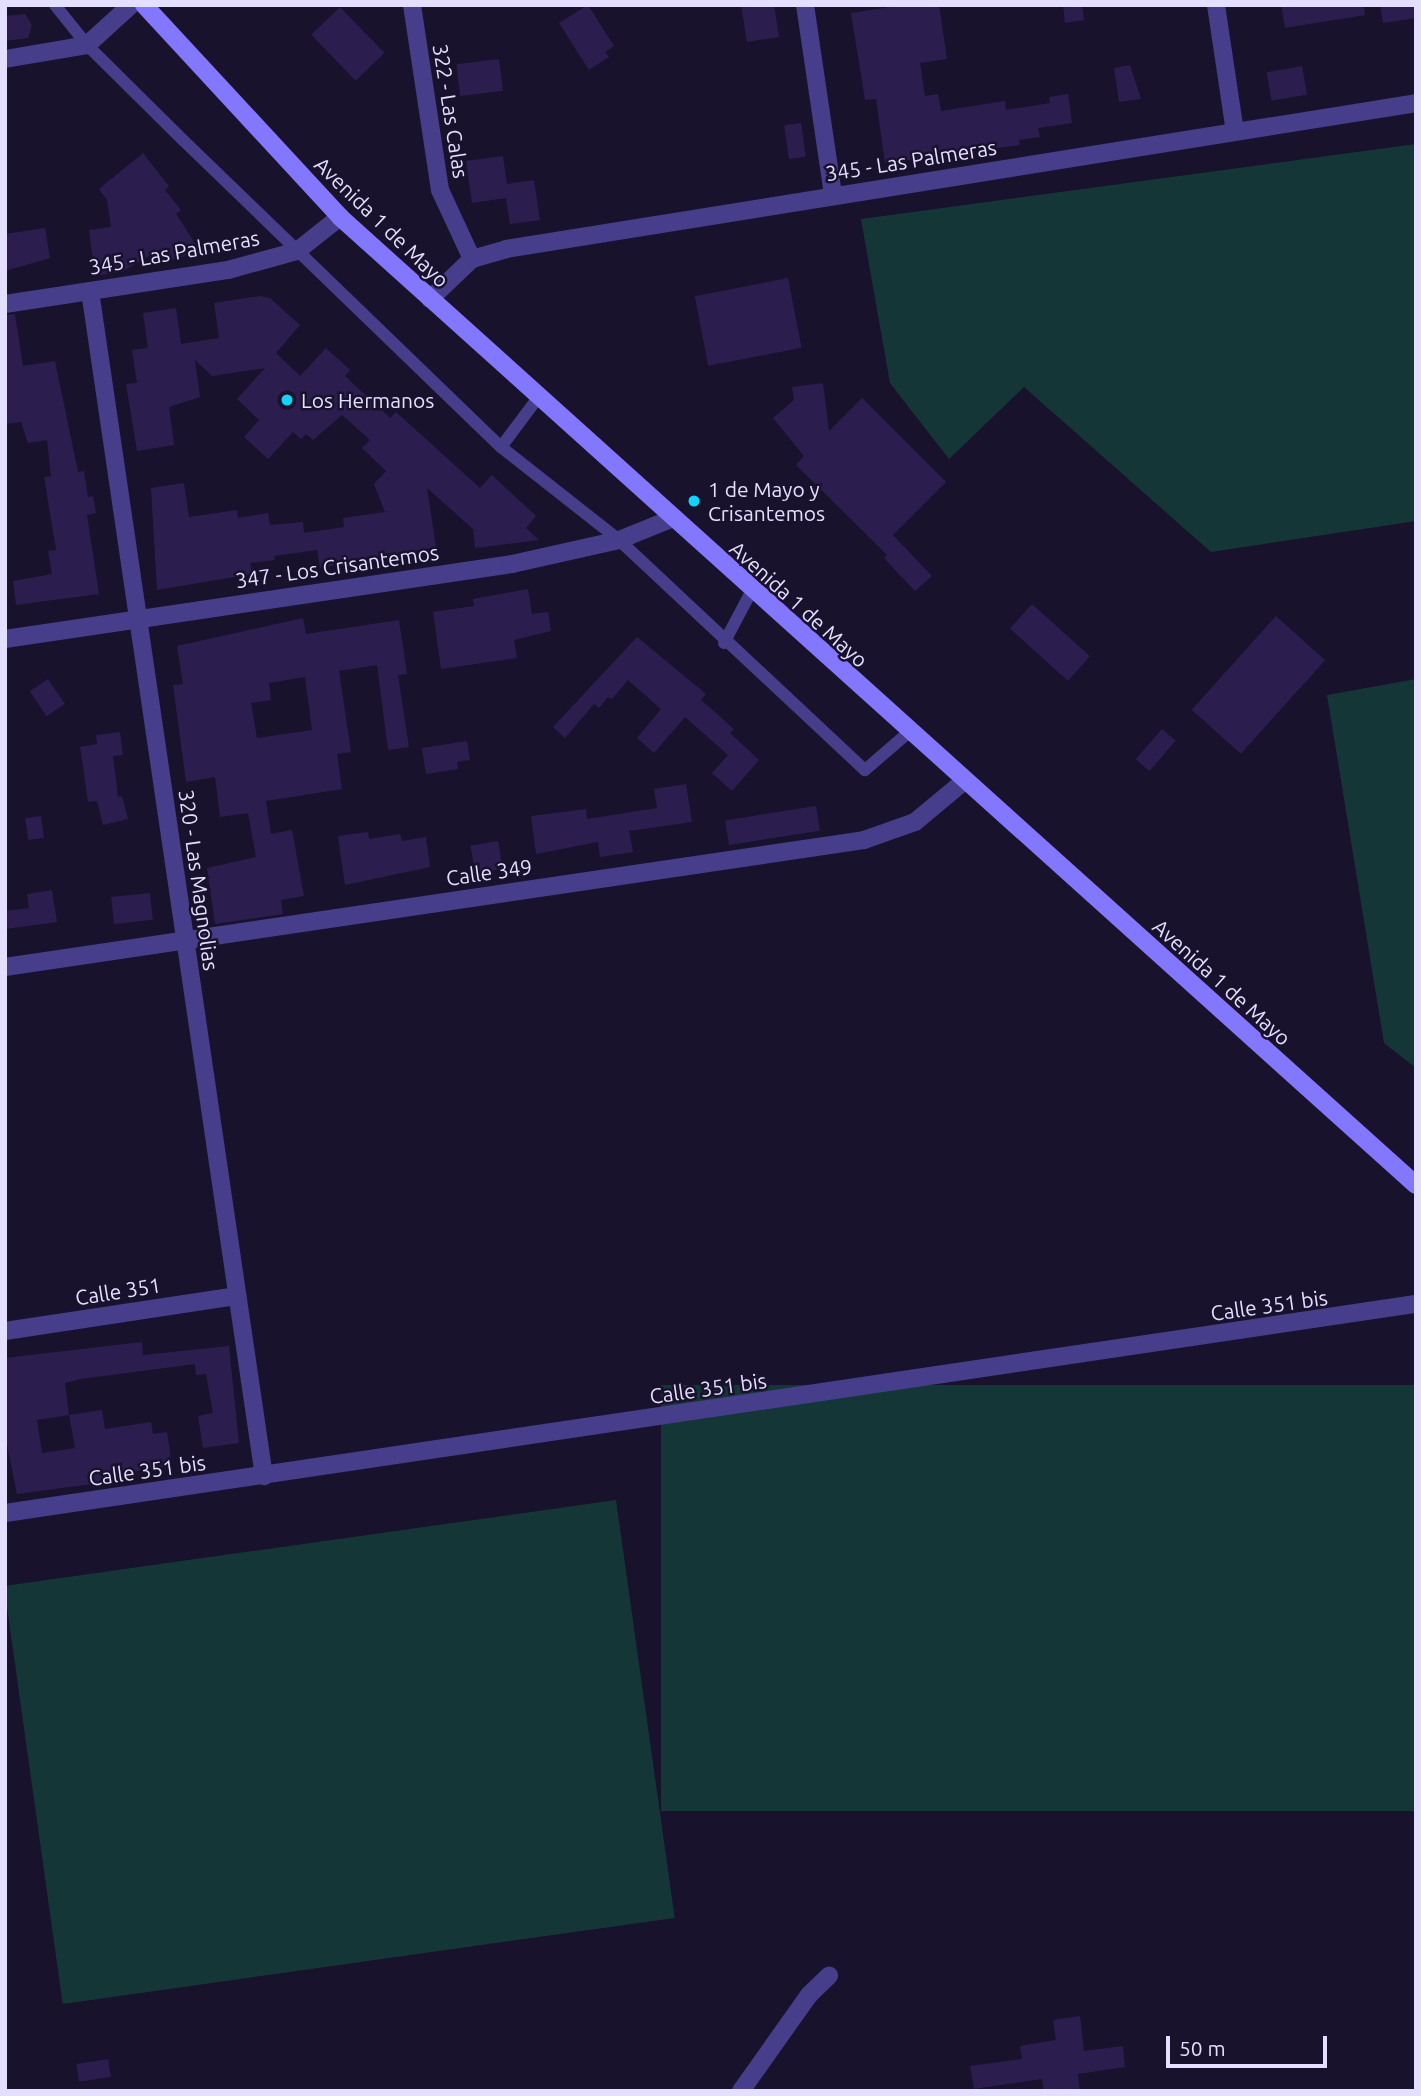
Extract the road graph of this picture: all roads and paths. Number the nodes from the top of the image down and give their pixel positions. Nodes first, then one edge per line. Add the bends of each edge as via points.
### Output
1 (55, 5) edge
2 (131, 5) edge
3 (144, 5) edge
4 (412, 5) edge
5 (805, 5) edge
6 (1216, 5) edge
7 (88, 45) junction
8 (5, 59) edge
9 (1416, 103) edge
10 (1235, 132) junction
11 (833, 195) junction
12 (340, 218) junction
13 (297, 251) junction
14 (472, 259) junction
15 (90, 291) junction
16 (429, 299) junction
17 (5, 304) edge
18 (537, 399) junction
19 (501, 447) junction
20 (671, 519) junction
21 (619, 540) junction
22 (751, 592) junction
23 (138, 619) junction
24 (5, 639) edge
25 (724, 643) junction
26 (909, 732) junction
27 (963, 782) junction
28 (184, 939) junction
29 (5, 967) edge
30 (1416, 1185) edge
31 (237, 1296) junction
32 (1416, 1304) edge
33 (5, 1331) edge
34 (264, 1476) junction
35 (5, 1513) edge
36 (829, 1976) dead end
37 (741, 2091) edge

1 - 7 lane
2 - 7 street
3 - 12 main road, Avenida 1 de Mayo
4 - 14 street, 322 - Las Calas via 440,190
5 - 11 street
6 - 10 street
7 - 8 street
7 - 13 lane
9 - 10 street, 345 - Las Palmeras
10 - 11 street, 345 - Las Palmeras
11 - 14 street, 345 - Las Palmeras via 506,249
12 - 13 street, 345 - Las Palmeras
12 - 16 main road, Avenida 1 de Mayo
13 - 15 street, 345 - Las Palmeras via 228,270
13 - 19 lane
14 - 16 street, 345 - Las Palmeras
15 - 17 street, 345 - Las Palmeras
15 - 23 street, 320 - Las Magnolias
16 - 18 main road, Avenida 1 de Mayo
18 - 19 lane
18 - 20 main road, Avenida 1 de Mayo
19 - 21 lane
20 - 21 street, 347 - Los Crisantemos
20 - 22 main road, Avenida 1 de Mayo
21 - 23 street, 347 - Los Crisantemos via 512,564
21 - 25 lane
22 - 25 lane
22 - 26 main road, Avenida 1 de Mayo
23 - 24 street, 347 - Los Crisantemos
23 - 28 street, 320 - Las Magnolias
25 - 26 lane via 865,770
26 - 27 main road, Avenida 1 de Mayo
27 - 28 street, Calle 349 via 915,822 864,840
27 - 30 main road, Avenida 1 de Mayo
28 - 29 street, Calle 349
28 - 31 street, 320 - Las Magnolias
31 - 33 street, Calle 351
31 - 34 street, 320 - Las Magnolias
32 - 34 street, Calle 351 bis
34 - 35 street, Calle 351 bis
36 - 37 street via 809,1995

